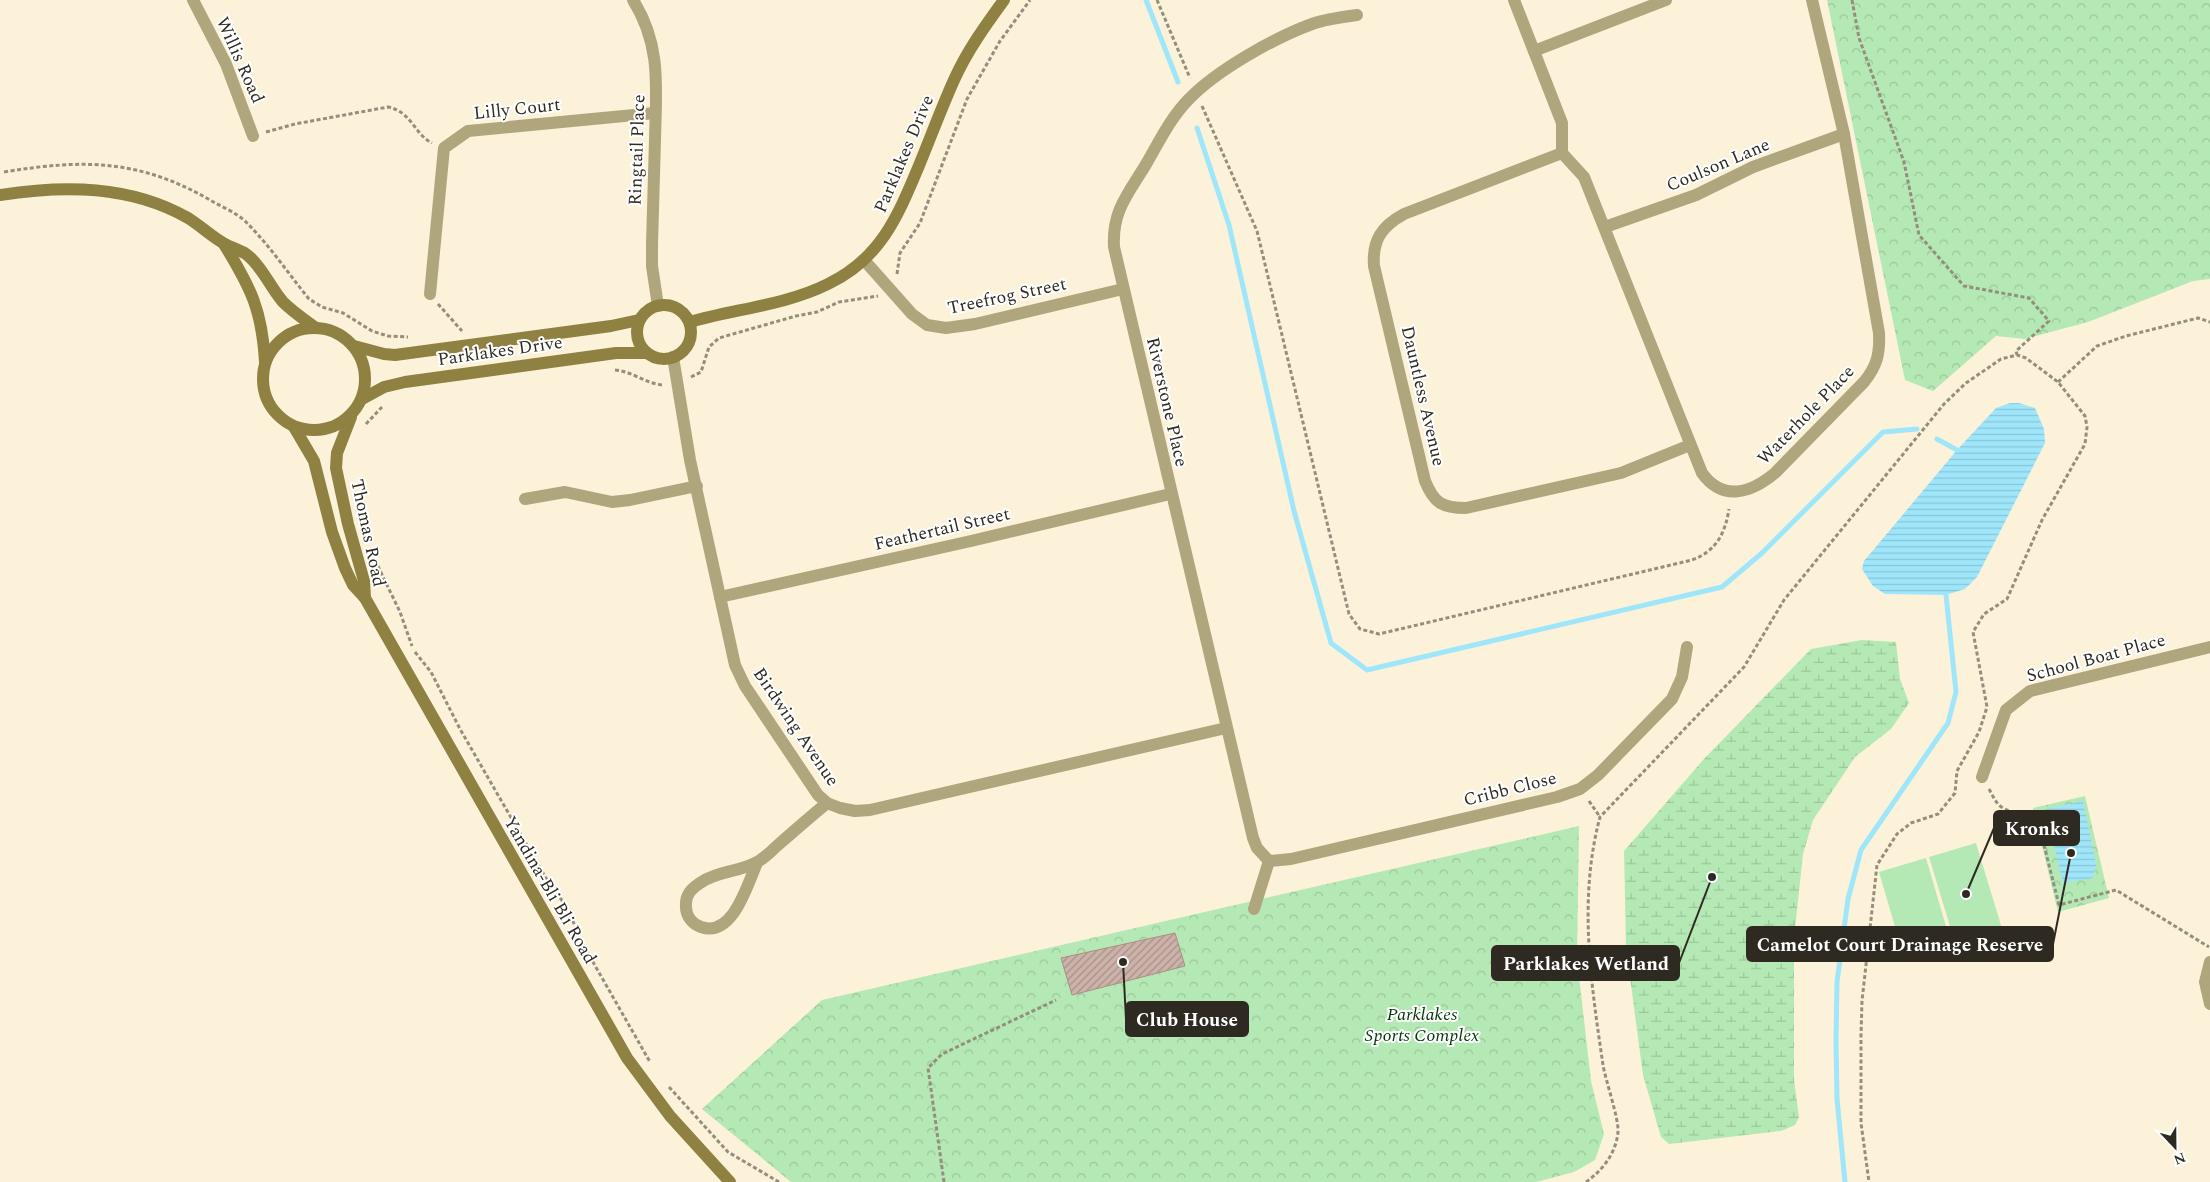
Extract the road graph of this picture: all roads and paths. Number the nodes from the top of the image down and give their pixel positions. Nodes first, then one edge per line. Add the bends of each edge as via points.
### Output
1 (193, 0) edge
2 (633, 0) edge
3 (1004, 0) edge
4 (1030, 0) edge
5 (1157, 0) edge
6 (1514, 0) edge
7 (1666, 0) edge
8 (1812, 0) edge
9 (1852, 0) edge
10 (1357, 15) dead end
11 (1534, 51) junction
12 (1193, 85) dead end
13 (1199, 99) dead end
14 (655, 113) junction
15 (1844, 134) junction
16 (253, 136) joint
17 (444, 148) junction
18 (1562, 153) junction
19 (0, 195) edge
20 (1605, 228) junction
21 (224, 244) junction
22 (864, 260) junction
23 (889, 287) junction
24 (1123, 289) junction
25 (430, 294) joint
26 (658, 306) junction
27 (639, 320) junction
28 (690, 322) junction
29 (2210, 322) edge
30 (316, 328) junction
31 (464, 333) dead end
32 (354, 346) junction
33 (647, 353) junction
34 (2017, 355) junction
35 (673, 357) junction
36 (266, 362) junction
37 (610, 369) dead end
38 (678, 381) junction
39 (2058, 382) junction
40 (362, 399) junction
41 (390, 401) dead end
42 (353, 414) junction
43 (294, 427) junction
44 (361, 430) dead end
45 (1690, 445) junction
46 (697, 486) junction
47 (1170, 494) junction
48 (525, 499) dead end
49 (1730, 509) dead end
50 (372, 555) dead end
51 (720, 597) junction
52 (364, 598) junction
53 (2210, 646) edge
54 (1687, 647) dead end
55 (1226, 728) junction
56 (1982, 777) joint
57 (1580, 789) junction
58 (827, 803) junction
59 (1600, 817) junction
60 (1269, 861) junction
61 (757, 863) junction
62 (1254, 908) dead end
63 (2210, 948) edge
64 (2210, 962) edge
65 (1056, 1000) dead end
66 (2210, 1004) edge
67 (655, 1069) dead end
68 (665, 1082) dead end
69 (730, 1182) edge
70 (779, 1182) edge
71 (944, 1182) edge
72 (1586, 1182) edge
73 (1869, 1182) edge

1 - 16 street, Willis Road via 226,64
2 - 14 street, Ringtail Place via 646,24 656,58
3 - 22 main road, Parklakes Drive via 976,39 955,79 901,210 878,246
4 - 23 path via 1000,41 967,99 920,223 900,253 897,280
5 - 12 path
6 - 11 street
7 - 11 street
8 - 15 street, Waterhole Place
9 - 34 path via 1858,38 1904,162 1919,235 1964,286 2029,298 2050,321 2016,351
10 - 24 street, Riverstone Place via 1314,23 1259,49 1188,100 1173,119 1115,220 1114,247
11 - 18 street via 1562,123
13 - 49 path via 1258,231 1349,614 1360,629 1379,634 1692,560 1703,556 1719,541
14 - 17 street, Lilly Court via 468,131
14 - 26 street, Ringtail Place via 652,266
15 - 20 street, Coulson Lane via 1753,166 1696,195
15 - 45 street, Waterhole Place via 1880,333 1874,369 1774,473 1755,487 1734,492 1708,482
16 - 17 path via 295,124 388,107 398,109 428,141
17 - 25 street
18 - 20 street, Waterhole Place via 1584,177
18 - 45 street, Dauntless Avenue via 1404,214 1383,228 1376,239 1374,266 1430,496 1451,508 1466,508 1621,473
19 - 21 main road via 52,188 115,192 187,218
20 - 45 street, Waterhole Place
21 - 30 main road via 246,254 282,301
21 - 36 main road via 253,296 263,332
22 - 23 street, Treefrog Street
22 - 28 main road, Parklakes Drive via 851,271 804,294
23 - 24 street, Treefrog Street via 920,320 927,325 946,328
23 - 38 path via 874,298 839,302 817,312 719,338 709,347 698,376
24 - 47 street, Riverstone Place
25 - 31 path
26 - 27 main road via 644,313
26 - 28 main road via 675,308
27 - 32 main road, Parklakes Drive via 395,354
27 - 33 main road via 636,335
28 - 35 main road via 689,342
29 - 39 path via 2198,318 2097,346
30 - 32 main road via 343,336
30 - 36 main road via 303,329 280,341
32 - 40 main road via 366,371
33 - 35 main road via 659,359
33 - 40 main road, Parklakes Drive via 616,353 404,382 384,387
34 - 39 path
34 - 59 path via 2001,359 1966,383 1944,404 1784,600 1744,667
35 - 38 street, Birdwing Avenue
36 - 43 main road via 263,388 267,400 274,412
37 - 38 path via 655,384
38 - 46 street, Birdwing Avenue
39 - 73 path via 2085,416 2088,427 2085,444 2042,520 2007,599 1984,614 1974,632 1986,707 1980,732 1957,771 1956,793 1938,814 1911,822 1897,834 1877,865 1860,1036 1861,1123
40 - 42 main road
41 - 44 path via 373,414
42 - 43 main road via 326,430
42 - 52 main road, Thomas Road via 337,453 336,468 364,581
43 - 52 main road, Thomas Road via 314,461 345,568 352,585
46 - 48 street via 612,502 566,492
46 - 51 street, Birdwing Avenue
47 - 51 street, Feathertail Street
47 - 55 street, Riverstone Place
50 - 67 path via 396,601 414,652 431,672 460,729 547,880 566,906 594,963
51 - 58 street, Birdwing Avenue via 739,676 810,785
52 - 69 main road, Yandina-Bli Bli Road via 627,1058 670,1116
53 - 56 street, School Boat Place via 2030,691 2006,710
54 - 57 street, Cribb Close via 1682,677 1672,699 1598,775
55 - 58 street, Birdwing Avenue via 870,810 855,811
55 - 60 street, Riverstone Place via 1253,838
56 - 63 path via 1995,800 2004,808 2030,816 2039,825 2059,905 2116,890
57 - 59 path
57 - 60 street, Cribb Close via 1557,797
58 - 61 street
59 - 72 path via 1592,845 1587,908 1590,974 1606,1081 1618,1130 1615,1147 1607,1161 1599,1173
60 - 62 street
61 - 61 street via 728,922 716,928 706,928 690,919 686,910 690,890 703,881
64 - 66 street via 2205,982
65 - 71 path via 942,1054 928,1068
68 - 70 path via 728,1152

